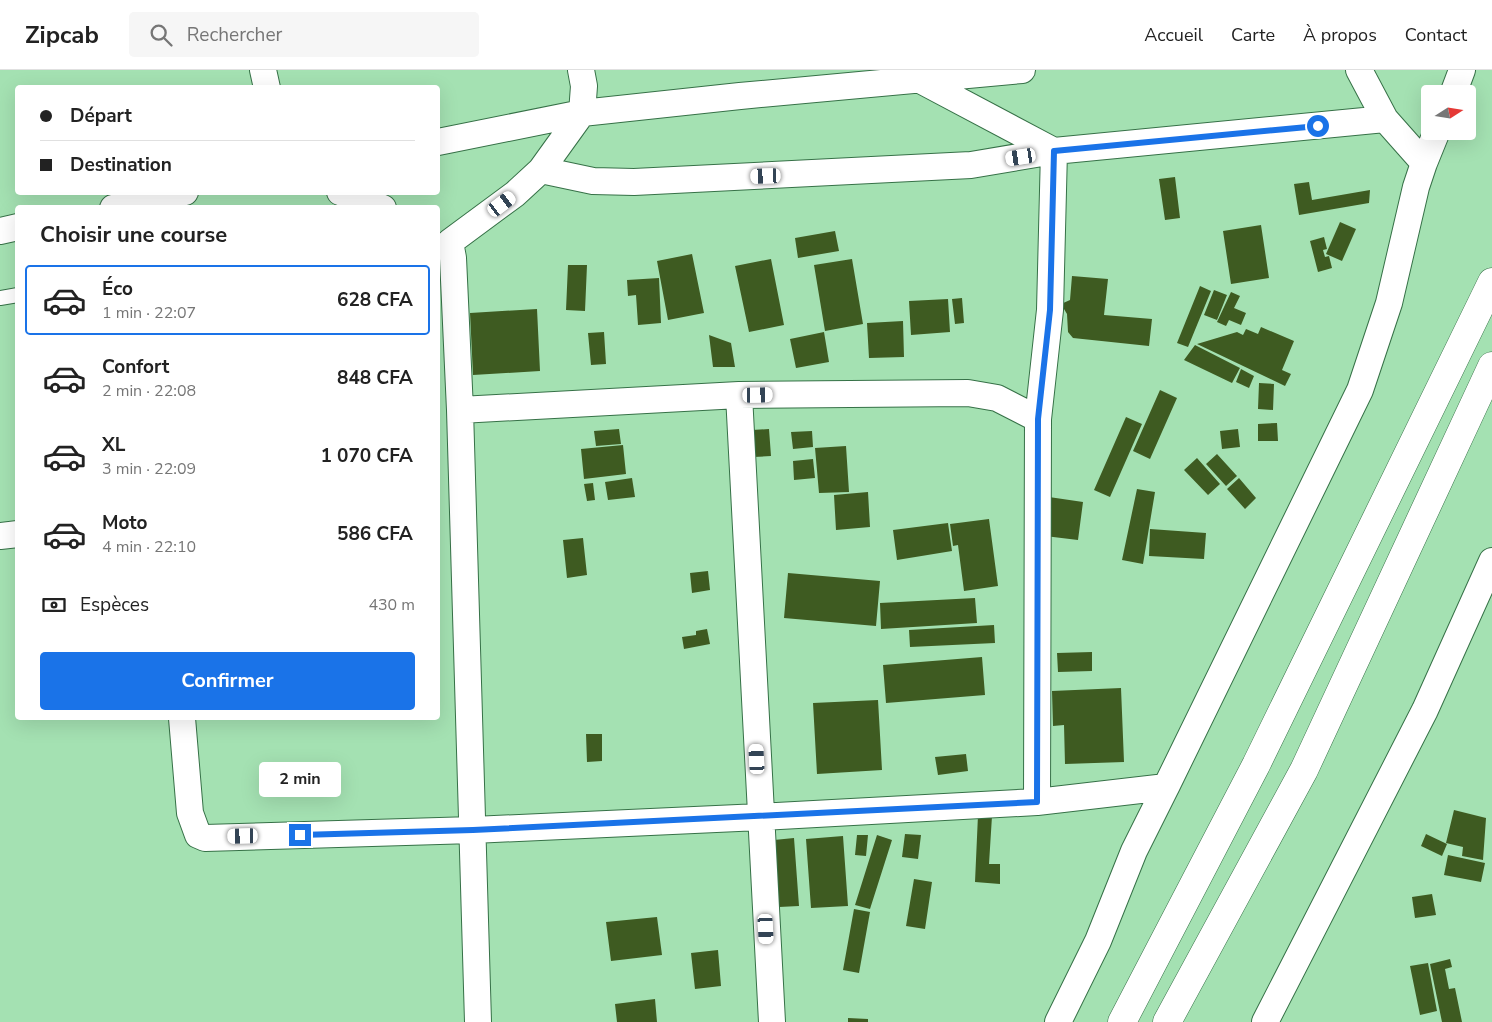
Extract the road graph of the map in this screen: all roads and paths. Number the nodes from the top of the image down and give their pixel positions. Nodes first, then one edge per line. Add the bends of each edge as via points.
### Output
1 (263, 70) edge
2 (581, 70) edge
3 (1022, 70) edge
4 (1359, 70) edge
5 (1462, 70) edge
6 (922, 81) junction
7 (266, 85) edge
8 (1456, 85) edge
9 (582, 114) junction
10 (1385, 119) junction
11 (1433, 140) edge
12 (440, 142) edge
13 (1054, 151) junction
14 (1424, 163) junction
15 (541, 170) junction
16 (173, 195) edge
17 (348, 195) edge
18 (133, 205) edge
19 (375, 205) edge
20 (15, 228) edge
21 (0, 231) edge
22 (442, 238) edge
23 (1492, 282) edge
24 (15, 296) edge
25 (0, 298) edge
26 (1492, 366) edge
27 (739, 395) junction
28 (460, 410) junction
29 (1038, 419) junction
30 (15, 534) edge
31 (0, 536) edge
32 (1492, 561) edge
33 (182, 720) edge
34 (1166, 787) junction
35 (1037, 802) junction
36 (760, 817) junction
37 (473, 830) junction
38 (478, 1022) edge
39 (772, 1022) edge
40 (1058, 1022) edge
41 (1122, 1022) edge
42 (1167, 1022) edge
43 (1265, 1022) edge

1 - 7 street
2 - 9 street via 584,86
3 - 6 street
4 - 10 street
5 - 8 street
6 - 9 street via 740,96
6 - 13 street
9 - 12 street
9 - 15 street
10 - 13 street
10 - 14 street
11 - 14 street
13 - 15 street via 971,165 634,182 593,181
13 - 29 street via 1050,310
14 - 34 street via 1388,303 1360,390
15 - 22 street via 515,194
16 - 18 street
17 - 19 street
20 - 21 street
22 - 28 street via 453,258
23 - 41 main road via 1256,765
24 - 25 lane
26 - 42 main road via 1304,770
27 - 28 street
27 - 29 street via 975,393 997,398
27 - 36 street
28 - 37 street
29 - 35 street
30 - 31 street
32 - 43 street via 1425,710
33 - 37 street via 190,813 198,835 205,838
34 - 35 street
34 - 40 street via 1134,851 1098,942
35 - 36 street
36 - 37 street
36 - 39 street
37 - 38 street

